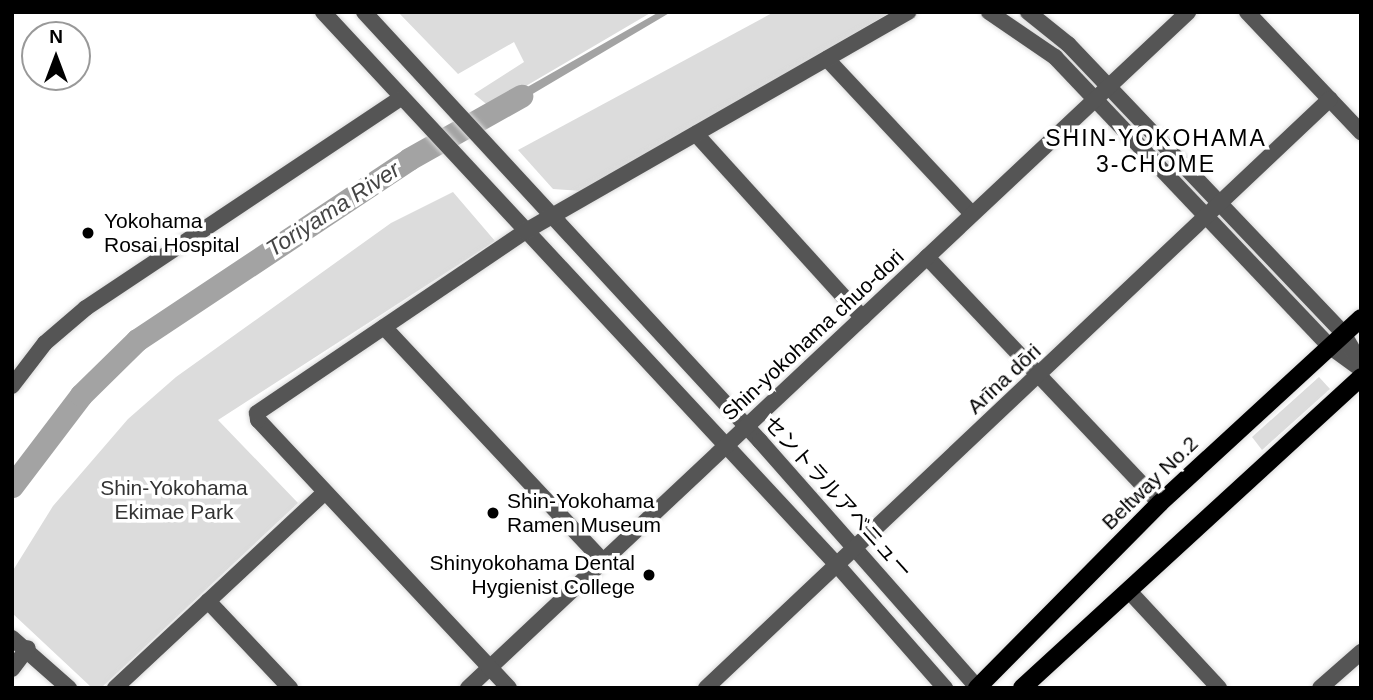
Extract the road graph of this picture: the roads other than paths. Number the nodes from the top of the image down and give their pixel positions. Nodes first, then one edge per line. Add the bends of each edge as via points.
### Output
1 (323, 12) edge
2 (364, 12) edge
3 (908, 12) edge
4 (989, 12) edge
5 (1028, 12) edge
6 (1188, 12) edge
7 (1247, 12) edge
8 (827, 59) junction
9 (1109, 86) junction
10 (399, 99) junction
11 (1095, 99) junction
12 (1330, 99) junction
13 (1361, 132) edge
14 (696, 134) junction
15 (1220, 203) junction
16 (972, 214) junction
17 (1207, 216) junction
18 (550, 217) junction
19 (524, 232) junction
20 (927, 257) junction
21 (863, 318) junction
22 (1361, 318) edge
23 (384, 327) junction
24 (1343, 333) junction
25 (1329, 346) junction
26 (1361, 367) edge
27 (1039, 375) junction
28 (1361, 377) edge
29 (12, 386) edge
30 (747, 426) junction
31 (725, 446) junction
32 (325, 492) junction
33 (1160, 503) junction
34 (856, 547) junction
35 (603, 561) junction
36 (837, 565) junction
37 (1128, 590) junction
38 (208, 601) junction
39 (12, 638) edge
40 (28, 648) junction
41 (1361, 652) edge
42 (490, 667) junction
43 (12, 669) edge
44 (69, 688) edge
45 (115, 688) edge
46 (290, 688) edge
47 (468, 688) edge
48 (509, 688) edge
49 (706, 688) edge
50 (945, 688) edge
51 (977, 688) edge
52 (1022, 688) edge
53 (1219, 688) edge
54 (1320, 688) edge

1 - 10 street
2 - 18 street, セントラルアベニュー
3 - 8 street
4 - 11 street via 1032,38
5 - 9 street
6 - 9 street, Shin-yokohama chuo-dori
7 - 12 street
8 - 14 street
8 - 16 street
9 - 11 street, Shin-yokohama chuo-dori
9 - 15 street
10 - 19 street
10 - 29 street via 86,308 45,344
11 - 16 street, Shin-yokohama chuo-dori
11 - 17 street
12 - 13 street
12 - 15 street, Arīna dōri
14 - 18 street
14 - 21 street
15 - 17 street, Arīna dōri
15 - 24 street
16 - 20 street, Shin-yokohama chuo-dori
17 - 25 street
17 - 27 street, Arīna dōri
18 - 19 street
18 - 30 street, セントラルアベニュー
19 - 23 street
19 - 31 street
20 - 21 street, Shin-yokohama chuo-dori
20 - 27 street
21 - 30 street, Shin-yokohama chuo-dori
22 - 24 main road, Beltway No.2
23 - 32 street via 257,414
23 - 35 street
24 - 25 main road, Beltway No.2
24 - 26 street
25 - 26 street
25 - 33 main road, Beltway No.2
27 - 33 street
27 - 34 street, Arīna dōri
28 - 37 main road
30 - 31 street, Shin-yokohama chuo-dori
30 - 34 street, セントラルアベニュー
31 - 35 street, Shin-yokohama chuo-dori
31 - 36 street
32 - 38 street
32 - 42 street
33 - 51 main road, Beltway No.2
34 - 36 street, Arīna dōri
34 - 51 street, セントラルアベニュー
35 - 42 street, Shin-yokohama chuo-dori
36 - 49 street, Arīna dōri
36 - 50 street
37 - 52 main road
37 - 53 street
38 - 45 street
38 - 46 street
39 - 40 street
40 - 43 street
40 - 44 street
41 - 54 street
42 - 47 street, Shin-yokohama chuo-dori
42 - 48 street

